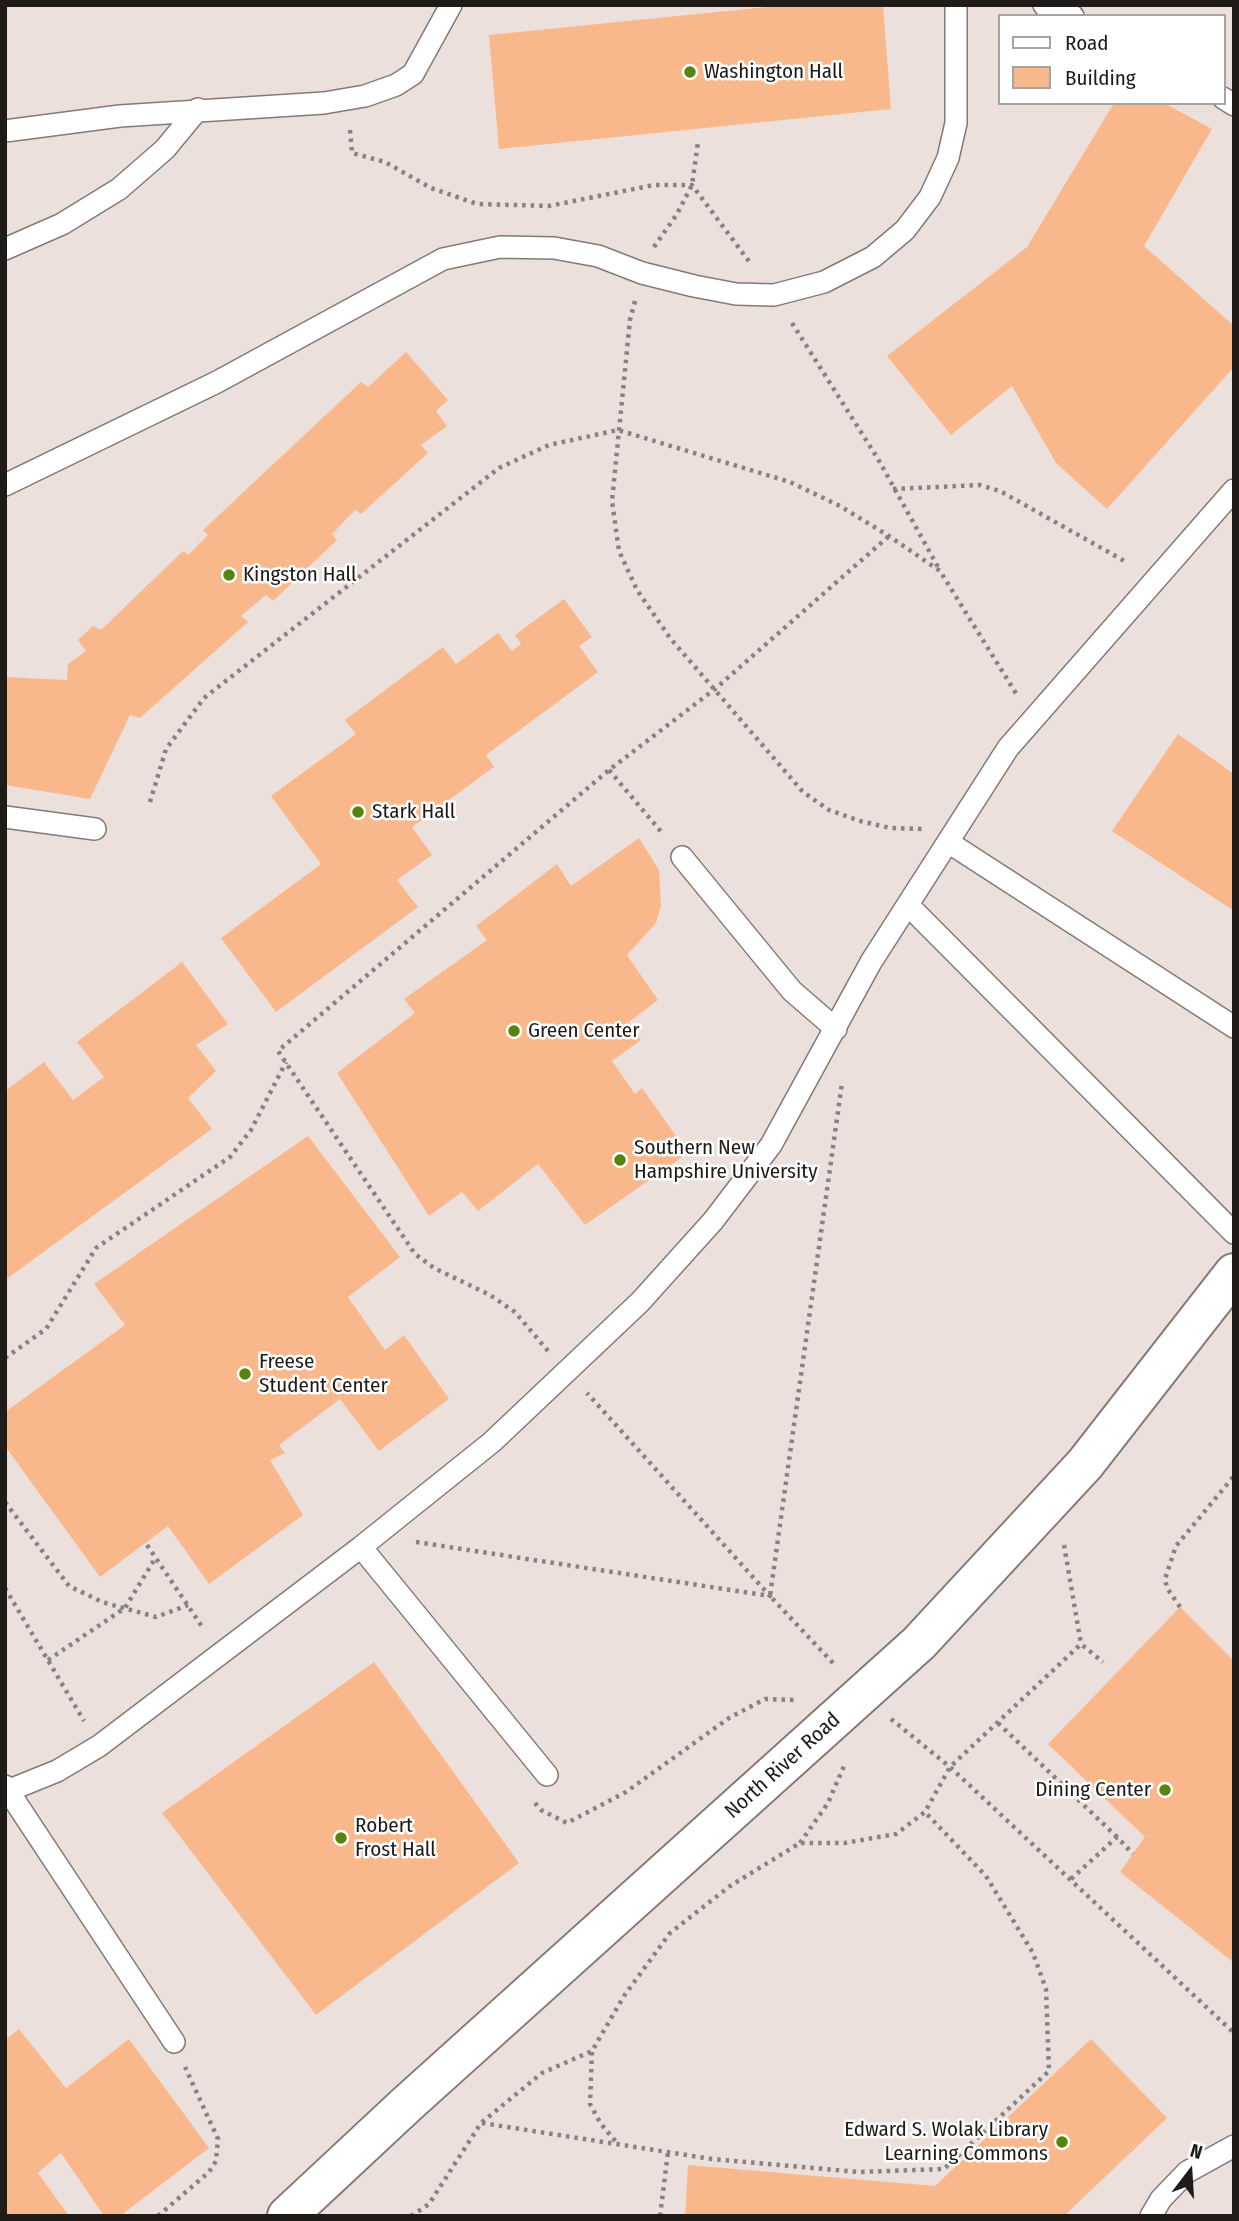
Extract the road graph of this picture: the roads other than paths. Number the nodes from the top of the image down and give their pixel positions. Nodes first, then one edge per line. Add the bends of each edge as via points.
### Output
1 (451, 5) edge
2 (956, 5) edge
3 (1044, 5) edge
4 (1068, 14) edge
5 (198, 109) junction
6 (5, 131) edge
7 (5, 249) edge
8 (5, 485) edge
9 (1234, 490) edge
10 (1226, 513) edge
11 (5, 817) edge
12 (95, 829) dead end
13 (948, 842) junction
14 (682, 857) road end
15 (908, 905) junction
16 (1234, 1027) edge
17 (836, 1030) junction
18 (1234, 1233) edge
19 (1234, 1273) edge
20 (361, 1546) junction
21 (547, 1775) dead end
22 (6, 1789) edge
23 (174, 2042) road end
24 (1234, 2146) edge
25 (287, 2216) edge
26 (1151, 2216) edge

1 - 5 lane via 413,74 396,85 324,103
2 - 8 lane via 956,123 948,159 930,197 905,230 873,257 824,282 775,295 736,294 554,248 500,247 443,259 217,382
3 - 4 lane
5 - 6 lane
5 - 7 lane via 164,149 119,189 62,224
9 - 10 lane
10 - 13 lane via 1032,719 979,789
11 - 12 lane
13 - 15 lane
13 - 16 lane
14 - 17 lane via 792,991
15 - 17 lane via 871,962
15 - 18 lane
17 - 20 lane via 771,1145 678,1261 536,1403
19 - 25 street, North River Road via 1085,1464 919,1643
20 - 21 lane
20 - 22 lane via 99,1746 57,1771
22 - 23 lane
24 - 26 lane via 1187,2172

